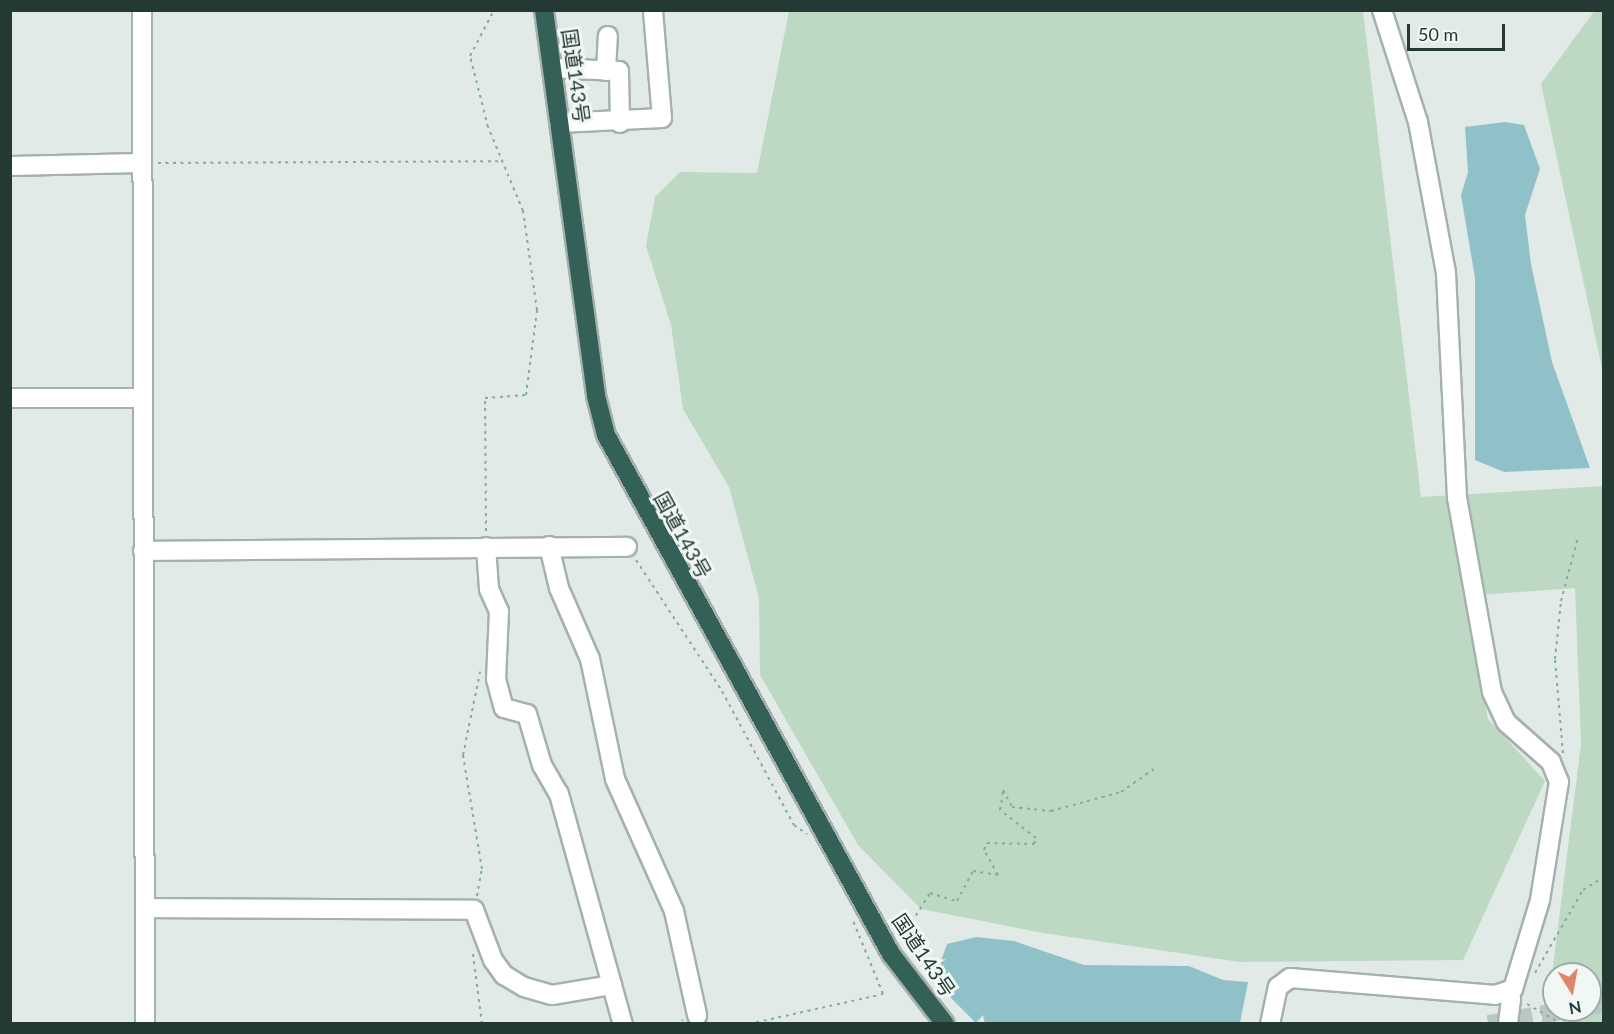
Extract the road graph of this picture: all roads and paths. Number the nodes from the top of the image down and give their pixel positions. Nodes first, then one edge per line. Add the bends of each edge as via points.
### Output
1 (142, 10) edge
2 (494, 10) edge
3 (544, 10) edge
4 (653, 10) edge
5 (1382, 10) edge
6 (608, 36) dead end
7 (552, 68) junction
8 (606, 71) junction
9 (559, 123) junction
10 (620, 123) junction
11 (503, 161) junction
12 (141, 163) junction
13 (10, 166) edge
14 (10, 398) edge
15 (142, 398) junction
16 (1578, 537) dead end
17 (549, 546) junction
18 (486, 547) junction
19 (627, 547) joint
20 (143, 551) junction
21 (480, 669) dead end
22 (1154, 769) dead end
23 (1559, 782) junction
24 (824, 829) junction
25 (1604, 877) edge
26 (860, 898) junction
27 (145, 908) junction
28 (474, 909) junction
29 (472, 946) dead end
30 (891, 954) junction
31 (1532, 979) dead end
32 (612, 985) junction
33 (1506, 993) junction
34 (1527, 995) dead end
35 (696, 1015) dead end
36 (145, 1023) edge
37 (482, 1023) edge
38 (623, 1023) edge
39 (749, 1023) edge
40 (945, 1023) edge
41 (1270, 1023) edge
42 (1508, 1023) edge
43 (1561, 1023) edge

1 - 12 street
2 - 11 path via 470,56
3 - 7 highway, 国道143号
4 - 10 street via 662,118
5 - 23 street via 1415,111 1446,273 1457,498 1492,692 1506,722 1551,762
6 - 8 street
7 - 8 street
7 - 9 highway, 国道143号
8 - 10 street via 619,71
9 - 10 street
9 - 24 highway, 国道143号 via 606,435
11 - 12 path
11 - 18 path via 523,211 537,310 526,395 484,398
12 - 13 street
12 - 15 street
14 - 15 street
15 - 20 street
16 - 23 path via 1561,601 1555,659 1563,739
17 - 18 street
17 - 19 street
17 - 35 street via 559,588 590,659 615,779 674,911
18 - 20 street
18 - 32 street via 489,589 500,611 496,679 504,708 528,714 593,902
19 - 24 path via 722,691 794,825 809,835
20 - 27 street
21 - 28 path via 463,755 482,869
22 - 30 path via 1121,792 1051,812 1012,807 1003,790 1000,810 1036,838 1034,844 987,843 984,850 998,875 973,871 957,901 930,893
23 - 33 street via 1532,934 1513,989
24 - 26 highway, 国道143号
25 - 31 path via 1583,890
26 - 30 highway, 国道143号
26 - 39 path via 849,904 850,912 883,994
27 - 28 street
27 - 36 street
28 - 32 street via 493,960 504,975 524,987 552,995
29 - 37 path
30 - 40 highway, 国道143号
32 - 38 street
33 - 41 street via 1290,978 1278,987
33 - 42 street via 1511,999
34 - 43 path via 1521,1001

